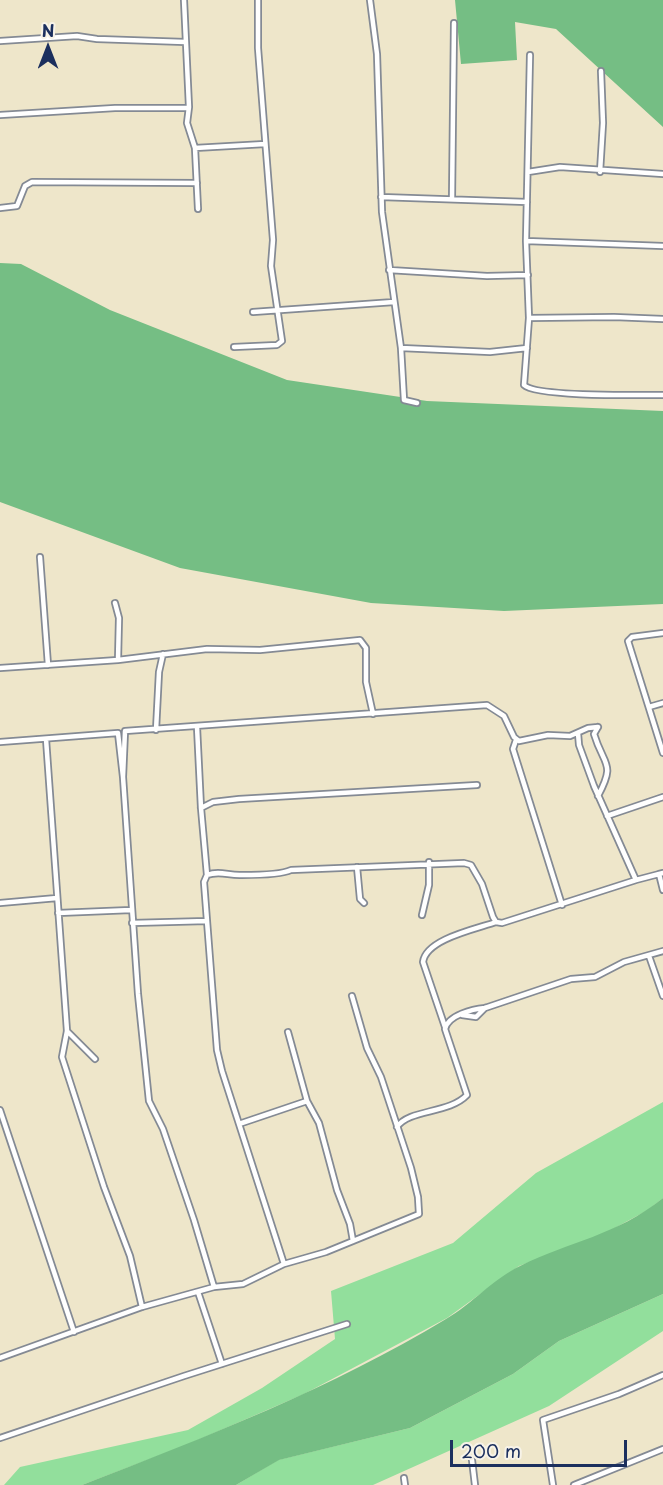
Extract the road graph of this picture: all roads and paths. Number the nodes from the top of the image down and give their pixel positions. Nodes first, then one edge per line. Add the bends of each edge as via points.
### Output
1 (184, 0) edge
2 (258, 0) edge
3 (370, 0) edge
4 (454, 23) dead end
5 (0, 40) edge
6 (185, 42) junction
7 (530, 55) dead end
8 (601, 71) dead end
9 (188, 108) junction
10 (0, 115) edge
11 (265, 144) junction
12 (195, 148) junction
13 (528, 172) junction
14 (600, 172) junction
15 (663, 174) edge
16 (197, 183) junction
17 (381, 197) junction
18 (452, 199) junction
19 (527, 202) junction
20 (0, 208) edge
21 (198, 209) dead end
22 (526, 241) junction
23 (663, 246) edge
24 (389, 270) junction
25 (528, 275) junction
26 (394, 302) junction
27 (279, 309) junction
28 (253, 312) dead end
29 (529, 318) junction
30 (663, 319) edge
31 (234, 347) dead end
32 (402, 348) junction
33 (527, 348) junction
34 (663, 395) edge
35 (417, 403) dead end
36 (40, 557) dead end
37 (115, 603) dead end
38 (663, 633) edge
39 (163, 654) junction
40 (118, 660) junction
41 (48, 665) junction
42 (0, 668) edge
43 (663, 703) edge
44 (649, 707) junction
45 (374, 714) junction
46 (197, 727) junction
47 (156, 730) junction
48 (579, 733) junction
49 (570, 736) junction
50 (46, 739) junction
51 (516, 740) junction
52 (0, 742) edge
53 (579, 745) junction
54 (663, 753) edge
55 (123, 777) junction
56 (477, 785) dead end
57 (598, 796) junction
58 (663, 797) edge
59 (201, 808) junction
60 (607, 816) junction
61 (429, 862) junction
62 (357, 867) junction
63 (661, 873) edge
64 (207, 875) junction
65 (636, 880) junction
66 (663, 890) edge
67 (57, 898) junction
68 (0, 903) edge
69 (364, 903) dead end
70 (562, 905) junction
71 (131, 910) junction
72 (58, 913) junction
73 (422, 915) dead end
74 (207, 921) junction
75 (496, 922) junction
76 (132, 923) junction
77 (663, 951) edge
78 (649, 956) junction
79 (352, 996) dead end
80 (663, 996) edge
81 (485, 1008) junction
82 (462, 1015) junction
83 (445, 1029) junction
84 (67, 1031) junction
85 (288, 1032) dead end
86 (95, 1059) dead end
87 (308, 1101) junction
88 (0, 1110) edge
89 (239, 1124) junction
90 (398, 1127) junction
91 (353, 1241) junction
92 (284, 1264) junction
93 (214, 1287) junction
94 (198, 1292) junction
95 (142, 1307) junction
96 (347, 1324) dead end
97 (74, 1332) junction
98 (0, 1358) edge
99 (222, 1364) junction
100 (663, 1375) edge
101 (0, 1438) edge
102 (663, 1449) edge
103 (472, 1460) dead end
104 (404, 1478) dead end
105 (405, 1485) edge
106 (475, 1485) edge
107 (553, 1485) edge
108 (574, 1485) edge

1 - 6 street
2 - 11 street
3 - 17 street via 377,54
4 - 18 street
5 - 6 street via 77,36
6 - 9 street
7 - 13 street
8 - 14 street
9 - 10 street
9 - 12 street via 188,133
11 - 12 street
11 - 27 street via 273,240 271,267
12 - 16 street
13 - 14 street via 560,167
13 - 19 street
14 - 15 street
16 - 20 street via 32,182 25,186 17,206
16 - 21 street
17 - 18 street
17 - 24 street
18 - 19 street
19 - 22 street
22 - 23 street
22 - 25 street
24 - 25 street
24 - 26 street
25 - 29 street
26 - 27 street
26 - 32 street
27 - 28 street
27 - 31 street via 280,344
29 - 30 street
29 - 33 street
32 - 33 street via 490,352
32 - 35 street via 404,400
33 - 34 street via 524,384 528,389 566,394
36 - 41 street
37 - 40 street
38 - 44 street via 628,639
39 - 40 street
39 - 45 street via 360,640 366,648 366,682
39 - 47 street
40 - 41 street
41 - 42 street
43 - 44 street
44 - 54 street
45 - 46 street
45 - 51 street via 487,705 504,716
46 - 47 street
46 - 59 street
47 - 55 street via 125,731
48 - 49 street
48 - 53 street
48 - 57 street via 598,727 594,734 608,769
49 - 51 street
49 - 53 street
50 - 52 street
50 - 55 street via 118,733
50 - 67 street
51 - 70 street via 513,749
53 - 57 street
55 - 71 street
56 - 59 street via 239,799 213,802
57 - 60 street
58 - 60 street
59 - 64 street
60 - 65 street
61 - 62 street
61 - 73 street via 429,885
61 - 75 street via 471,865
62 - 64 street via 291,870 283,874 217,871
62 - 69 street via 360,899
63 - 65 street
63 - 66 street
64 - 74 street
65 - 70 street
67 - 68 street
67 - 72 street
70 - 75 street
71 - 72 street
71 - 76 street
72 - 84 street
74 - 76 street
74 - 89 street via 218,1050
75 - 83 street via 436,944 424,955
76 - 93 street via 149,1101 163,1129
77 - 78 street
78 - 80 street
78 - 81 street
79 - 90 street via 367,1048
81 - 82 street
81 - 82 street via 477,1017
82 - 83 street via 446,1024
83 - 90 street via 466,1095 439,1111 408,1118
84 - 86 street
84 - 95 street via 62,1057 130,1256
85 - 87 street
87 - 89 street
87 - 91 street via 319,1123
88 - 97 street
89 - 92 street
90 - 91 street via 418,1197 419,1214
91 - 92 street
92 - 93 street via 243,1284
93 - 94 street
94 - 95 street
94 - 99 street
95 - 97 street
96 - 99 street
97 - 98 street
99 - 101 street
100 - 107 street via 543,1420
102 - 108 street
103 - 106 street
104 - 105 street

